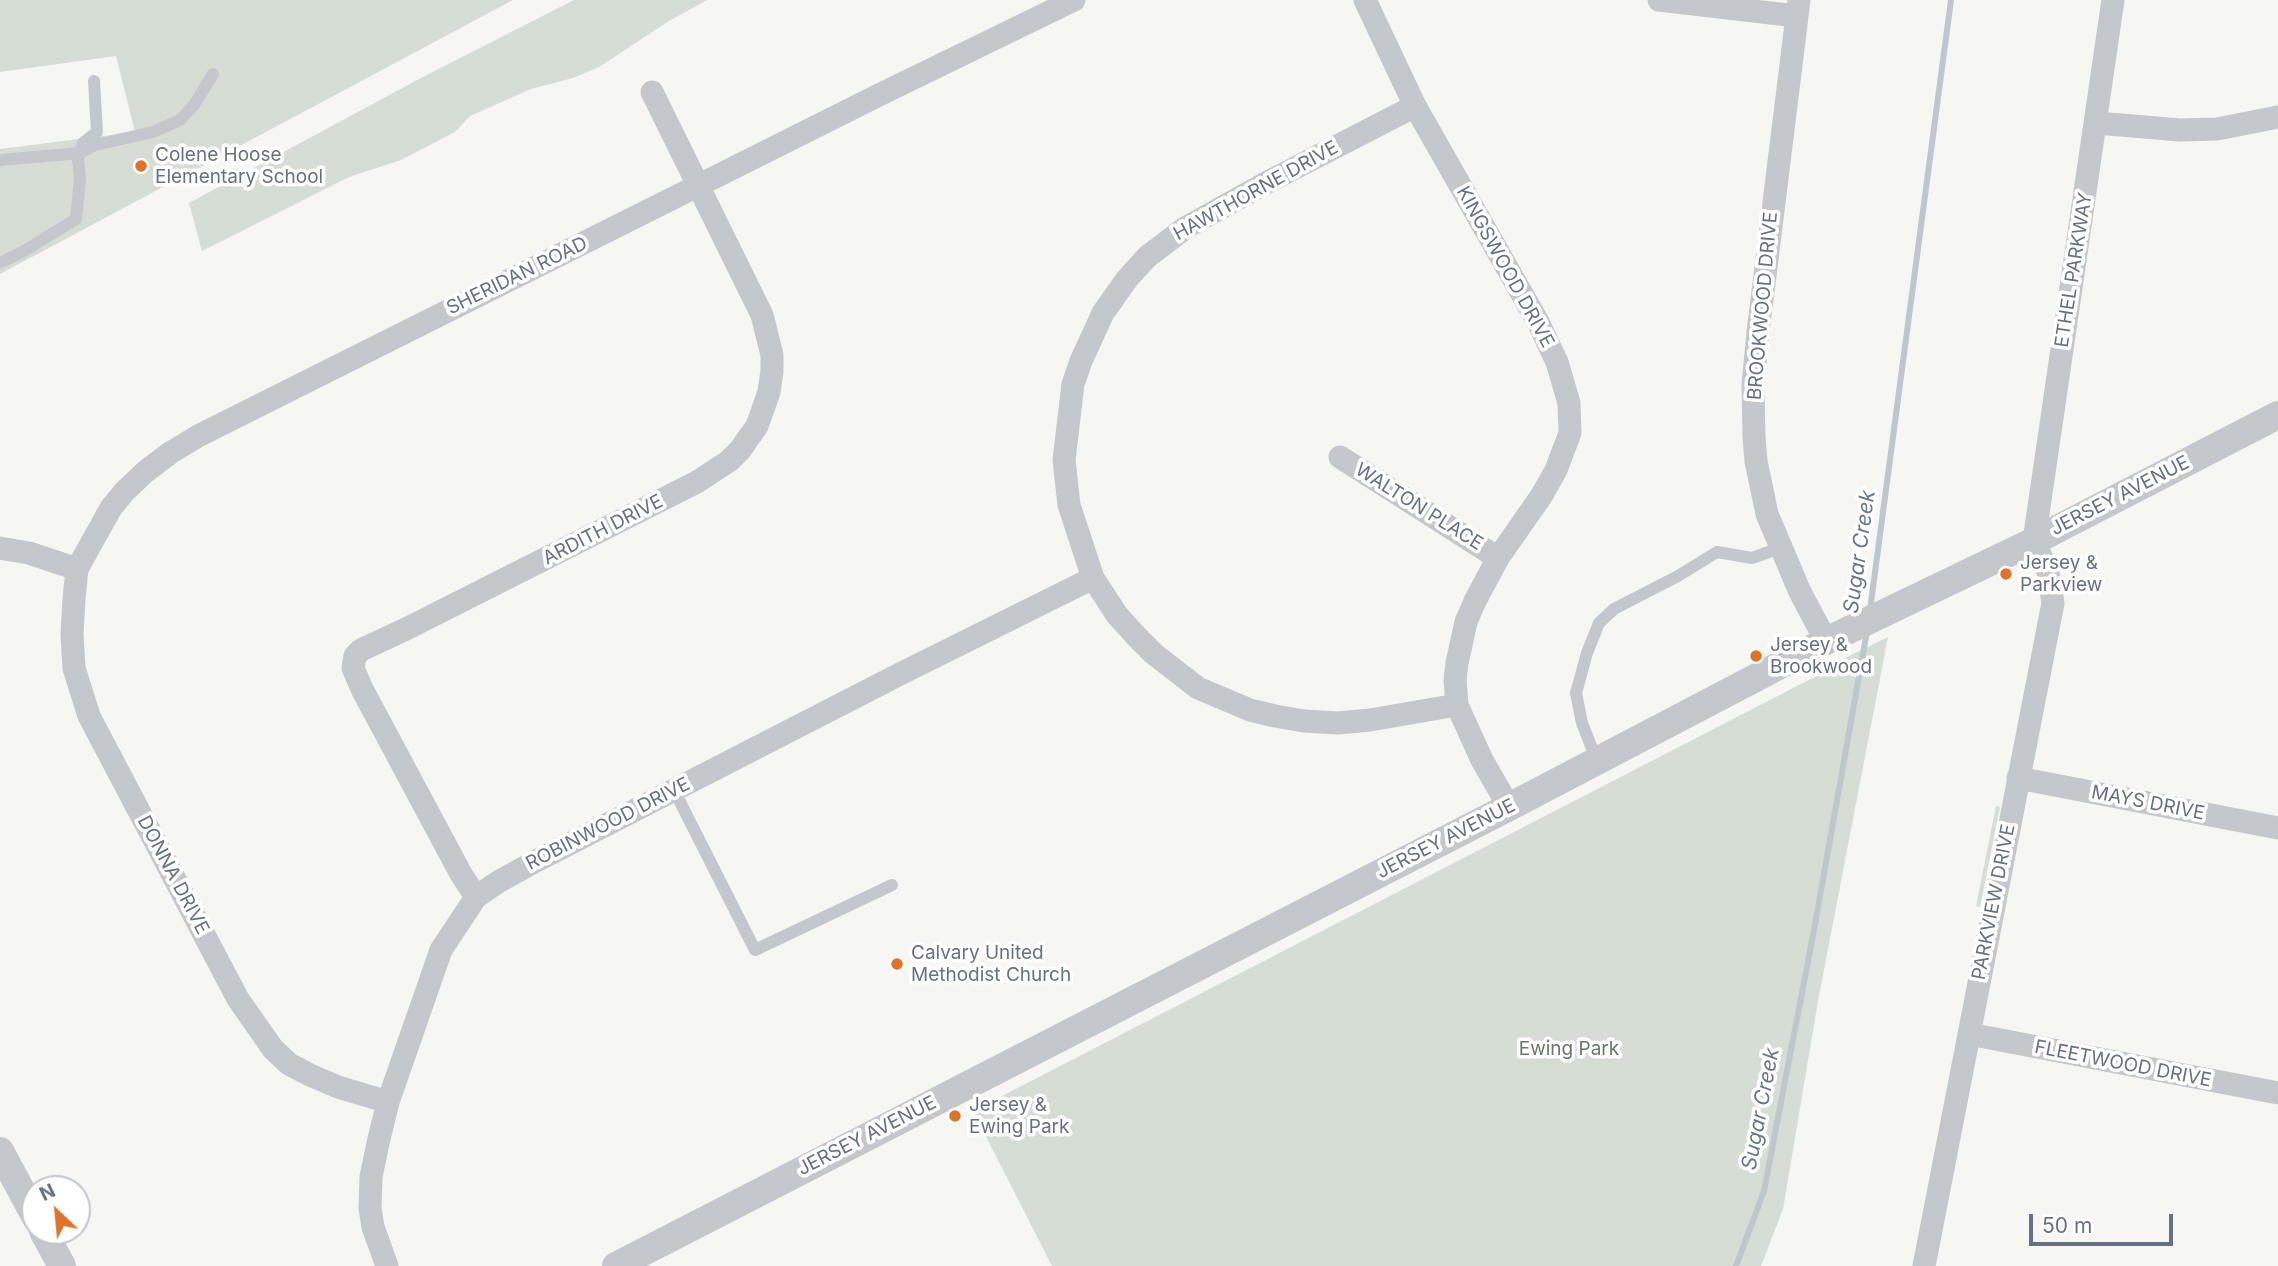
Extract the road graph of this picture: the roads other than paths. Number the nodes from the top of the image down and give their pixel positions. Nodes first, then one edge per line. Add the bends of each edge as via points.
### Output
1 (1074, 0) edge
2 (1365, 0) edge
3 (1659, 0) edge
4 (2113, 0) edge
5 (1798, 8) edge
6 (213, 74) dead end
7 (94, 81) dead end
8 (652, 92) dead end
9 (1415, 106) junction
10 (2278, 117) edge
11 (2097, 123) junction
12 (80, 153) junction
13 (0, 160) edge
14 (697, 187) junction
15 (0, 263) edge
16 (2278, 415) edge
17 (1340, 457) dead end
18 (2034, 541) junction
19 (0, 548) edge
20 (1780, 548) junction
21 (1497, 558) junction
22 (78, 569) junction
23 (1093, 578) junction
24 (1832, 638) junction
25 (1457, 705) junction
26 (1597, 761) junction
27 (2018, 778) junction
28 (674, 790) junction
29 (1509, 807) junction
30 (2278, 828) edge
31 (892, 885) dead end
32 (475, 897) junction
33 (1969, 1034) junction
34 (2278, 1093) edge
35 (388, 1102) junction
36 (0, 1151) edge
37 (21, 1190) edge
38 (51, 1245) edge
39 (62, 1266) edge
40 (387, 1266) edge
41 (616, 1266) edge
42 (1924, 1266) edge

1 - 14 street, SHERIDAN ROAD
2 - 9 street, KINGSWOOD DRIVE
3 - 5 street
4 - 11 street, ETHEL PARKWAY
5 - 20 street, BROOKWOOD DRIVE via 1753,384 1756,461
6 - 12 lane via 180,120
7 - 12 lane via 97,132 83,143
8 - 14 street, ARDITH DRIVE
9 - 21 street, KINGSWOOD DRIVE via 1538,322 1569,403 1570,433 1556,470
9 - 23 street, HAWTHORNE DRIVE via 1185,228 1147,257 1114,296 1081,361 1065,436 1069,505
10 - 11 street via 2217,129
11 - 18 street, ETHEL PARKWAY
12 - 13 lane
12 - 15 lane via 76,219
14 - 22 street, SHERIDAN ROAD via 170,453 124,492
14 - 32 street, ARDITH DRIVE via 769,336 769,392 749,439 729,461 697,482 361,650 352,663
16 - 18 street, JERSEY AVENUE
17 - 21 street, WALTON PLACE
18 - 24 street, JERSEY AVENUE
18 - 27 street, PARKVIEW DRIVE via 2048,572 2053,603
19 - 22 street
20 - 24 street, BROOKWOOD DRIVE
20 - 26 lane via 1752,558 1717,552 1614,609 1599,624 1576,693 1581,723
21 - 25 street, KINGSWOOD DRIVE via 1466,622 1455,680
22 - 35 street, DONNA DRIVE via 74,668 89,716 238,999 273,1049 289,1063 338,1087
23 - 25 street, HAWTHORNE DRIVE via 1117,615 1154,654 1198,688 1250,710 1338,723
23 - 28 street, ROBINWOOD DRIVE
24 - 26 street, JERSEY AVENUE
25 - 29 street, KINGSWOOD DRIVE
26 - 29 street, JERSEY AVENUE
27 - 30 street, MAYS DRIVE
27 - 33 street, PARKVIEW DRIVE
28 - 31 lane via 755,950
28 - 32 street, ROBINWOOD DRIVE
29 - 41 street, JERSEY AVENUE
32 - 35 street, ROBINWOOD DRIVE via 441,950
33 - 34 street, FLEETWOOD DRIVE
33 - 42 street, PARKVIEW DRIVE
35 - 40 street, ROBINWOOD DRIVE via 371,1177 370,1208
36 - 37 street
38 - 39 street

